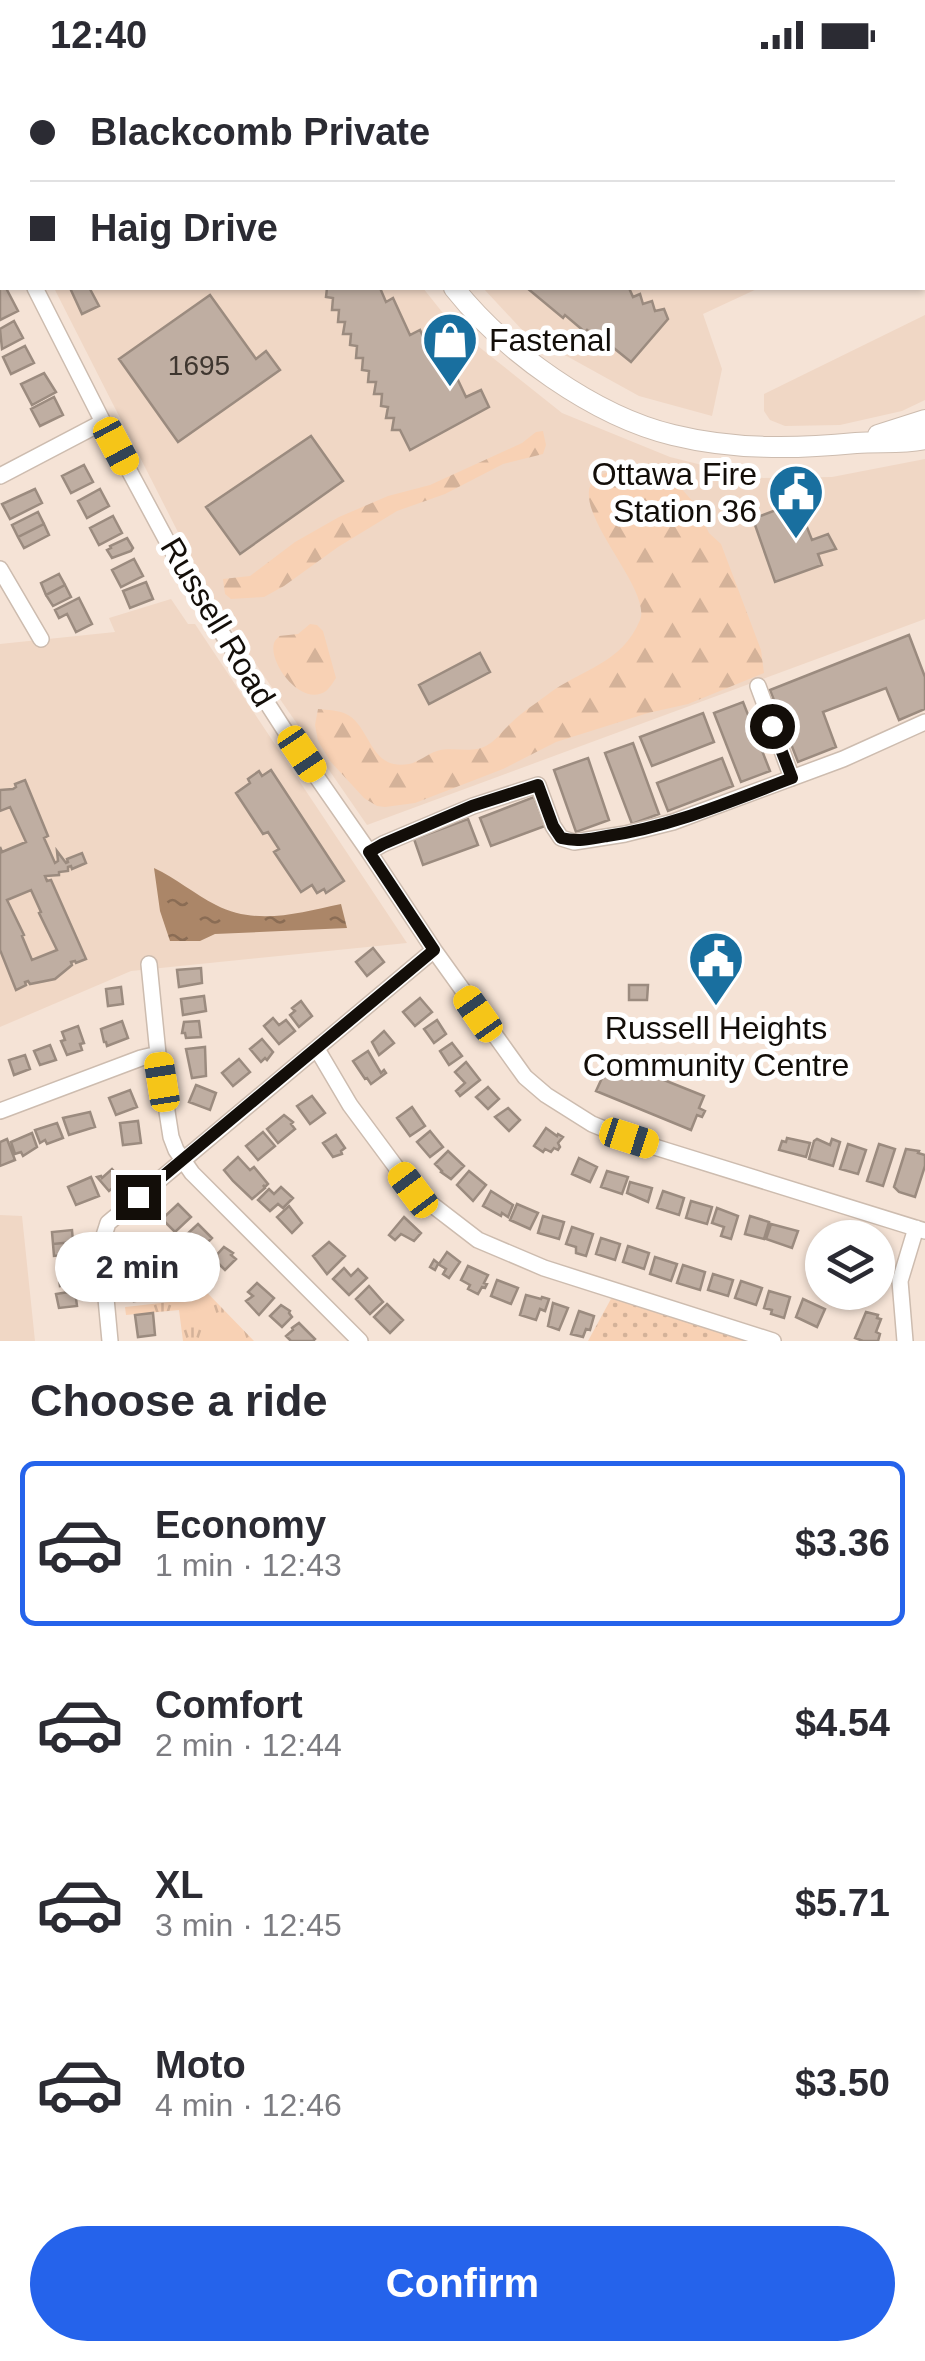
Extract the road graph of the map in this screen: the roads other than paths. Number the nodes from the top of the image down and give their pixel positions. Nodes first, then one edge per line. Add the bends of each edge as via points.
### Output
1 (37, 290) edge
2 (456, 290) edge
3 (925, 420) edge
4 (104, 422) junction
5 (925, 439) edge
6 (858, 443) junction
7 (0, 476) edge
8 (0, 569) edge
9 (41, 639) dead end
10 (758, 686) dead end
11 (925, 722) edge
12 (792, 778) junction
13 (369, 852) junction
14 (434, 950) junction
15 (149, 964) dead end
16 (318, 1049) junction
17 (158, 1054) junction
18 (0, 1111) edge
19 (179, 1155) junction
20 (921, 1230) edge
21 (110, 1341) edge
22 (360, 1341) edge
23 (773, 1341) edge
24 (905, 1341) edge

1 - 4 street, Russell Road
2 - 6 main road via 544,373 648,428 750,447
3 - 6 main road
4 - 7 street
4 - 13 street, Russell Road via 189,582
5 - 6 main road
8 - 9 street
10 - 12 street
11 - 12 street
12 - 13 street via 674,822 574,842 553,826 538,785
13 - 14 street, Russell Road
14 - 16 street
14 - 20 street, Russell Road via 524,1077 592,1124
15 - 17 street
16 - 19 street
16 - 23 street via 350,1106 413,1190 478,1240 544,1268
17 - 18 street
17 - 19 street
19 - 21 street via 108,1223 101,1245
19 - 22 street
20 - 24 street via 900,1281

